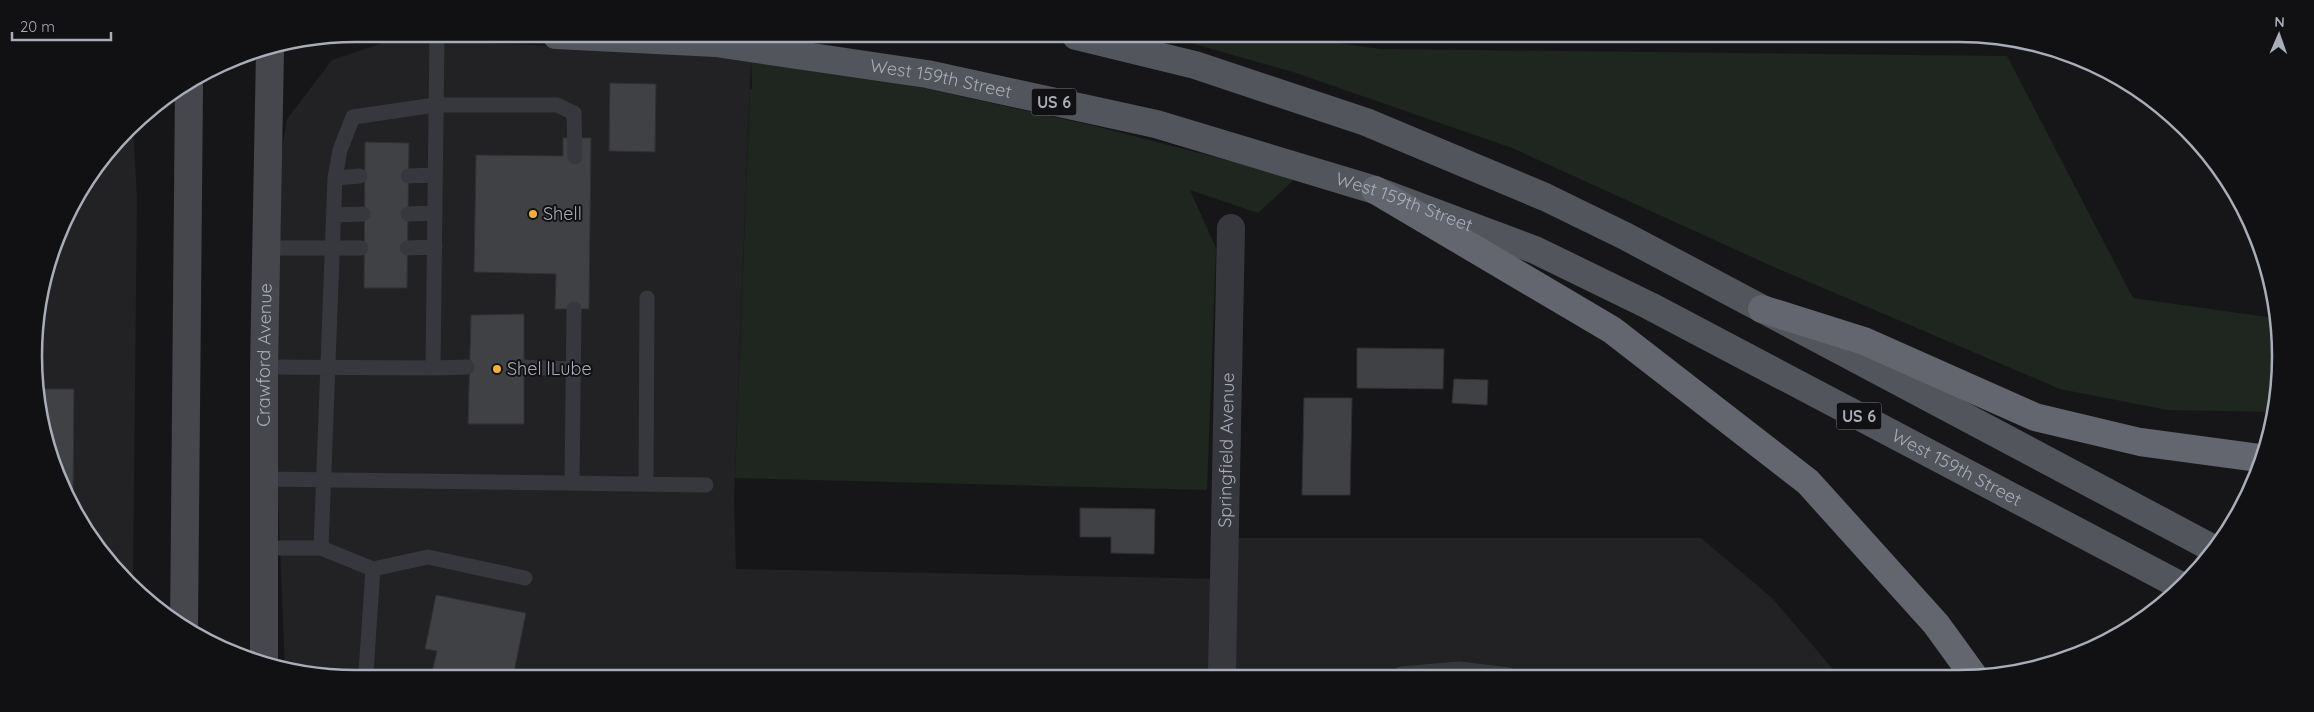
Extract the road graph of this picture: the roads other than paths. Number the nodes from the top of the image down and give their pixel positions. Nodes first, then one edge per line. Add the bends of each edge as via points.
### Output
1 (437, 43) edge
2 (716, 43) edge
3 (1105, 43) edge
4 (270, 55) edge
5 (189, 91) edge
6 (435, 105) junction
7 (574, 157) dead end
8 (435, 175) junction
9 (360, 176) dead end
10 (408, 176) dead end
11 (335, 178) junction
12 (1375, 190) junction
13 (435, 213) junction
14 (363, 214) dead end
15 (408, 214) dead end
16 (334, 215) junction
17 (1231, 228) dead end
18 (333, 246) junction
19 (266, 248) junction
20 (361, 248) dead end
21 (407, 248) dead end
22 (435, 248) junction
23 (647, 298) dead end
24 (574, 309) dead end
25 (1762, 309) junction
26 (264, 367) junction
27 (326, 367) junction
28 (468, 367) dead end
29 (520, 367) dead end
30 (433, 368) junction
31 (573, 369) junction
32 (2255, 457) edge
33 (264, 479) junction
34 (322, 480) junction
35 (572, 484) junction
36 (646, 484) junction
37 (706, 485) dead end
38 (2208, 546) edge
39 (264, 548) junction
40 (321, 548) junction
41 (374, 569) junction
42 (525, 578) dead end
43 (2175, 583) edge
44 (184, 618) edge
45 (264, 656) edge
46 (366, 670) edge
47 (1222, 670) edge
48 (1447, 670) edge
49 (1469, 670) edge
50 (1968, 670) edge

1 - 6 lane
2 - 12 main road, West 159th Street / US 6 via 926,74 1156,124
3 - 25 main road via 1195,65 1366,122 1544,197
4 - 19 main road, Crawford Avenue
5 - 44 main road
6 - 7 lane via 557,105 574,113
6 - 8 lane
6 - 11 lane via 353,117 340,150
8 - 10 lane
8 - 13 lane
9 - 11 lane
11 - 16 lane
12 - 43 main road, West 159th Street / US 6 via 1535,250 1642,302
12 - 50 highway via 1612,330 1808,482 1936,624
13 - 15 lane
13 - 22 lane
14 - 16 lane
16 - 18 lane
17 - 47 street, Springfield Avenue
18 - 19 lane
18 - 20 lane
18 - 27 lane
19 - 26 main road, Crawford Avenue
21 - 22 lane
22 - 30 lane
23 - 36 lane
24 - 31 lane
25 - 32 highway via 1864,341 2035,417 2140,442
25 - 38 main road
26 - 27 lane
26 - 33 main road, Crawford Avenue
27 - 30 lane
27 - 34 lane
28 - 30 lane
29 - 31 lane
31 - 35 lane
33 - 34 lane
33 - 39 main road, Crawford Avenue
34 - 35 lane
34 - 40 lane
35 - 36 lane
36 - 37 lane
39 - 40 lane
39 - 45 main road, Crawford Avenue
40 - 41 lane
41 - 42 lane via 428,557
41 - 46 lane
48 - 49 lane

